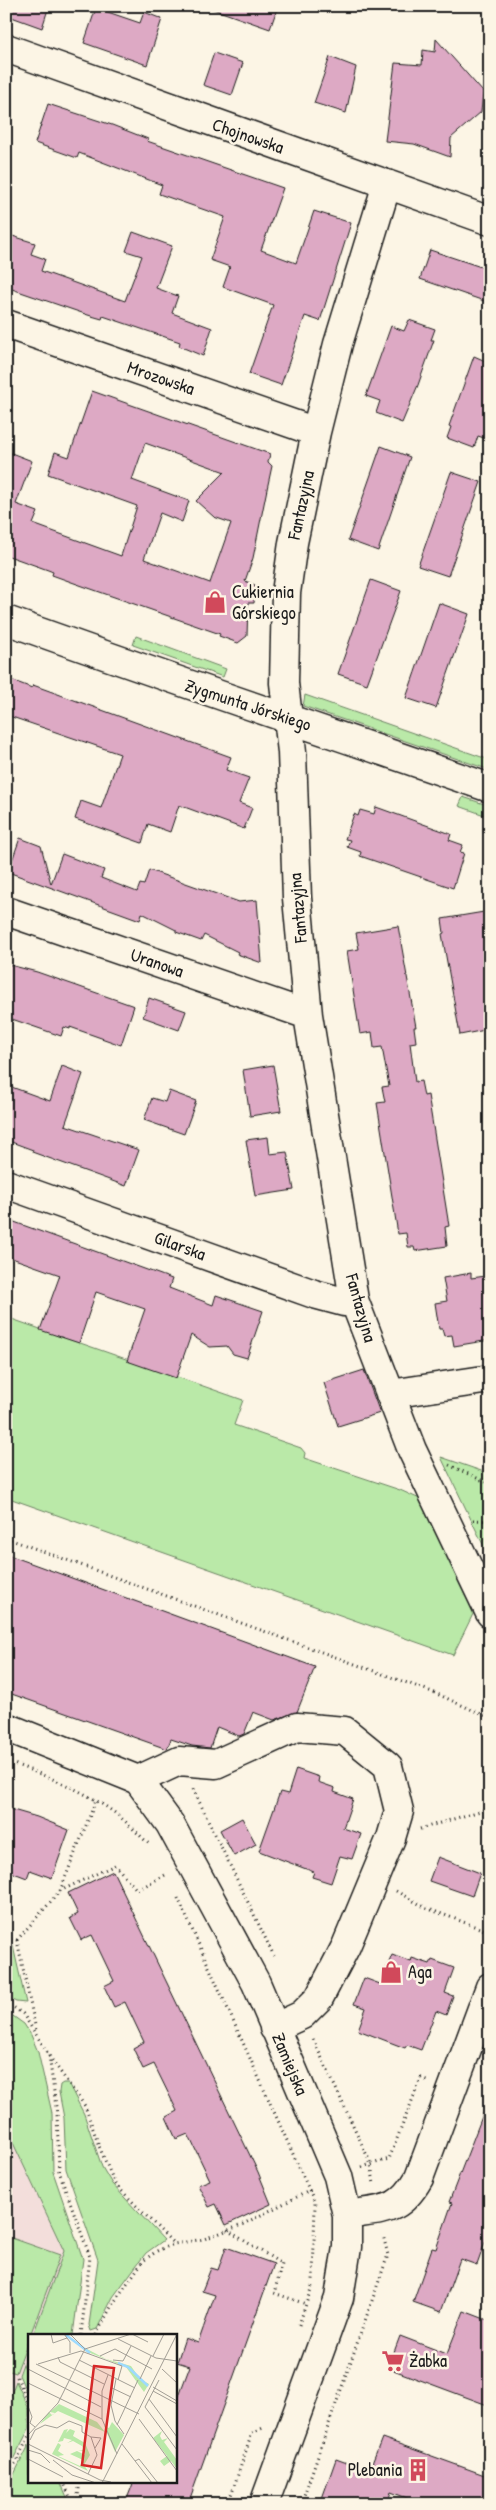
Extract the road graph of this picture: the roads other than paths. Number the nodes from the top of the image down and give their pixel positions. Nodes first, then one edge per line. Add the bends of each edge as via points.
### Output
1 (6, 48) edge
2 (387, 184) junction
3 (490, 221) edge
4 (6, 324) edge
5 (316, 432) junction
6 (6, 620) edge
7 (288, 718) junction
8 (490, 788) edge
9 (6, 911) edge
10 (308, 1015) junction
11 (6, 1184) edge
12 (354, 1300) junction
13 (490, 1379) edge
14 (390, 1394) junction
15 (490, 1613) edge
16 (6, 1727) edge
17 (138, 1780) junction
18 (490, 1987) edge
19 (274, 2028) junction
20 (347, 2215) junction
21 (264, 2504) edge

1 - 2 street, Chojnowska
2 - 3 street, Chojnowska
2 - 5 street, Fantazyjna via 338,344
4 - 5 street, Mrozowska
5 - 7 street, Fantazyjna via 286,593 284,683
6 - 7 street, Zygmunta Jórskiego
7 - 8 street, Zygmunta Jórskiego
7 - 10 street, Fantazyjna via 297,898
9 - 10 street, Uranowa
10 - 12 street, Fantazyjna
11 - 12 street, Gilarska via 314,1294 344,1302
12 - 14 street, Fantazyjna
13 - 14 street
14 - 15 street, Fantazyjna via 412,1450
16 - 17 street
17 - 19 street, Zamiejska via 170,1824 194,1867 256,1983
17 - 19 street via 179,1761 216,1764 297,1727 345,1732 388,1766 399,1811 346,1946 319,1998 302,2015
18 - 20 street via 419,2178 409,2195 394,2207
19 - 20 street, Zamiejska via 338,2176
20 - 21 street, Zamiejska via 340,2298

